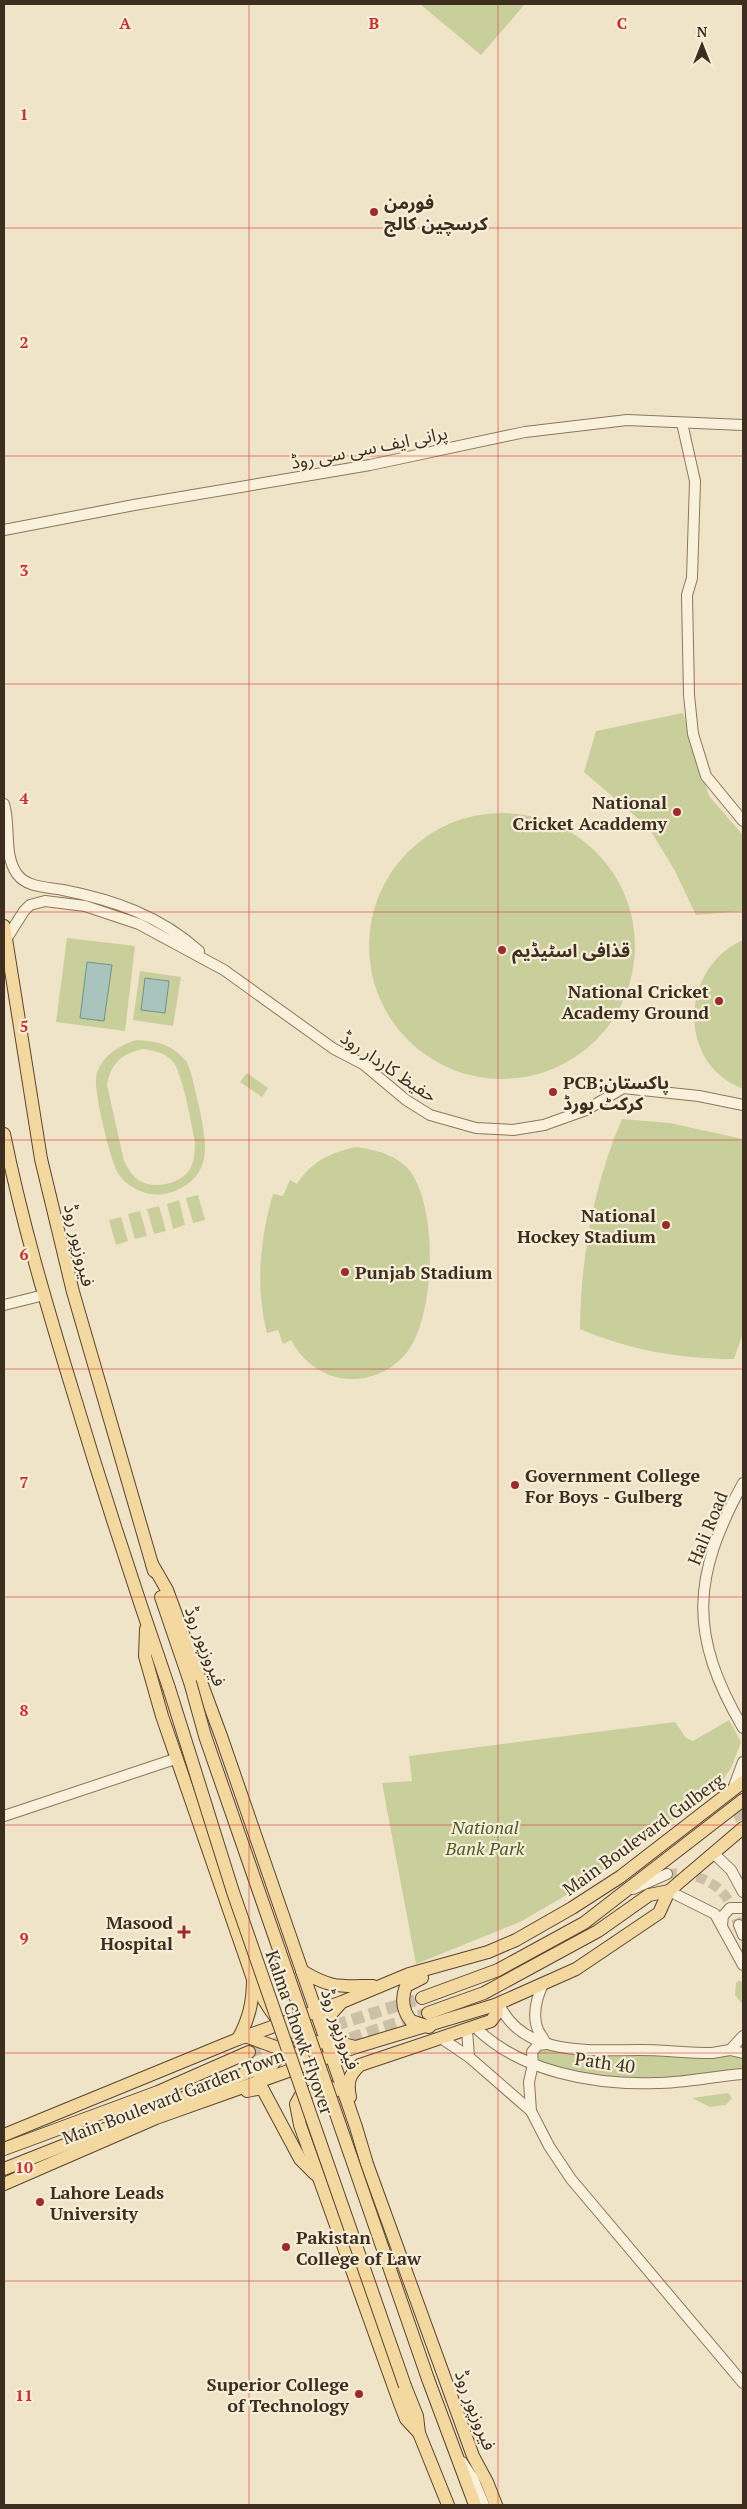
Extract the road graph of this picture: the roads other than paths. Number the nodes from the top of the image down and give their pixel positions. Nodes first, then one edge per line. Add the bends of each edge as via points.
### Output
1 (682, 423) junction
2 (743, 425) edge
3 (4, 530) edge
4 (4, 804) edge
5 (743, 821) edge
6 (76, 893) junction
7 (74, 904) junction
8 (4, 926) edge
9 (5, 941) junction
10 (210, 960) junction
11 (743, 1105) edge
12 (4, 1134) edge
13 (44, 1294) junction
14 (4, 1305) edge
15 (743, 1483) edge
16 (152, 1564) junction
17 (146, 1622) junction
18 (190, 1682) joint
19 (743, 1728) edge
20 (175, 1758) junction
21 (743, 1762) edge
22 (738, 1786) edge
23 (743, 1800) edge
24 (4, 1816) edge
25 (734, 1818) tunnel mouth
26 (743, 1828) tunnel mouth
27 (713, 1853) junction
28 (672, 1858) junction
29 (667, 1874) tunnel mouth
30 (669, 1891) junction
31 (628, 1892) junction
32 (743, 1892) edge
33 (743, 1908) edge
34 (722, 1925) junction
35 (743, 1965) edge
36 (444, 1966) junction
37 (302, 1971) junction
38 (253, 1979) junction
39 (544, 1984) junction
40 (382, 1986) junction
41 (422, 1998) tunnel mouth
42 (342, 2002) junction
43 (497, 2004) junction
44 (316, 2011) junction
45 (428, 2013) tunnel mouth
46 (282, 2023) junction
47 (429, 2027) junction
48 (471, 2029) junction
49 (297, 2036) junction
50 (743, 2036) edge
51 (241, 2038) junction
52 (441, 2038) junction
53 (546, 2044) junction
54 (356, 2047) junction
55 (285, 2050) junction
56 (329, 2050) junction
57 (730, 2050) junction
58 (249, 2052) tunnel mouth
59 (743, 2053) edge
60 (469, 2057) junction
61 (316, 2061) junction
62 (533, 2064) junction
63 (743, 2073) edge
64 (256, 2076) junction
65 (190, 2106) junction
66 (531, 2111) junction
67 (64, 2127) junction
68 (356, 2127) junction
69 (4, 2135) edge
70 (4, 2149) edge
71 (4, 2153) edge
72 (4, 2169) edge
73 (317, 2176) junction
74 (4, 2182) edge
75 (428, 2379) joint
76 (743, 2383) edge
77 (419, 2433) junction
78 (474, 2456) junction
79 (458, 2457) junction
80 (448, 2505) edge
81 (475, 2505) edge
82 (484, 2505) edge
83 (490, 2505) edge
84 (496, 2505) edge

1 - 2 street, پرانی ایف سی سی روڈ
1 - 3 street, پرانی ایف سی سی روڈ via 628,420 526,432 370,465
1 - 5 street via 695,481 692,578 687,595 693,734 706,776
4 - 6 street via 10,856 17,874 27,883
6 - 7 street
6 - 10 street via 116,903 147,916 186,939
7 - 9 street via 45,901 30,905
7 - 10 street via 139,924
8 - 9 main road, فیروزپور روڈ
9 - 16 main road, فیروزپور روڈ via 41,1159 72,1292
10 - 11 street, حفیظ کاردار روڈ via 334,1049 363,1064 406,1100 448,1122 490,1130 533,1127 569,1117 623,1088 699,1096
12 - 13 main road via 19,1208
13 - 14 street
13 - 17 main road via 110,1515
15 - 19 street, Hali Road via 706,1566 702,1605 712,1661
16 - 18 main road, فیروزپور روڈ
16 - 37 main road, فیروزپور روڈ via 167,1590 208,1699
17 - 20 main road via 145,1656
17 - 77 main road, Kalma Chowk Flyover, bridge via 232,1892 417,2416
18 - 75 main road, Kalma Chowk Flyover, bridge via 215,1764
20 - 24 street
20 - 38 main road
21 - 22 street
22 - 36 main road, Main Boulevard Gulberg via 620,1877 572,1908 509,1943
23 - 28 main road
25 - 28 main road
26 - 27 main road
27 - 30 main road
27 - 32 street via 731,1870
28 - 31 main road
29 - 31 street
30 - 34 street via 709,1909
30 - 39 main road via 659,1913 582,1965
30 - 45 main road via 649,1896 598,1931 484,1993
31 - 41 main road via 584,1923 514,1963
33 - 34 street via 730,1908 723,1916
34 - 35 street
36 - 40 main road, Main Boulevard Gulberg via 409,1974
36 - 47 main road via 406,1986 402,1998 411,2021
37 - 40 main road via 323,1984 337,1987
37 - 44 main road, فیروزپور روڈ
38 - 46 main road via 270,2012
38 - 51 main road via 253,1999
39 - 43 main road
39 - 53 street via 536,2008 536,2020
40 - 42 main road, Main Boulevard Gulberg
42 - 44 main road, Main Boulevard Garden Town
42 - 54 main road via 330,2015 330,2030 341,2044
43 - 47 main road
43 - 48 main road via 496,2017
43 - 53 street, Path 40 via 510,2023
44 - 46 main road, Main Boulevard Garden Town
44 - 49 main road
44 - 56 main road, فیروزپور روڈ
46 - 49 main road
46 - 51 main road, Main Boulevard Garden Town
47 - 54 main road
48 - 52 main road
48 - 60 street
48 - 62 street, Path 40
49 - 55 main road
49 - 56 main road
50 - 57 street
51 - 55 main road
51 - 69 main road, Main Boulevard Garden Town
52 - 60 street
52 - 68 main road via 360,2065 353,2071 348,2084
53 - 57 street, Path 40 via 604,2051
53 - 62 street via 538,2045 532,2052
54 - 56 main road
55 - 61 main road
55 - 64 main road
56 - 61 main road, Main Boulevard Garden Town
56 - 68 main road, فیروزپور روڈ
57 - 59 street, Path 40
58 - 67 main road, Main Boulevard Garden Town via 158,2092
60 - 66 street
61 - 64 main road, Main Boulevard Garden Town
61 - 68 main road via 331,2074
62 - 63 street, Path 40 via 584,2077 634,2083 685,2081
62 - 66 street via 529,2082
64 - 65 main road, Main Boulevard Garden Town
64 - 72 main road, Main Boulevard Garden Town
65 - 73 main road via 262,2088 300,2160
65 - 74 main road, Main Boulevard Garden Town
66 - 76 street via 570,2179
67 - 70 main road, Main Boulevard Garden Town
67 - 71 main road
68 - 73 main road via 336,2092 328,2086 301,2095 296,2109
68 - 78 main road, فیروزپور روڈ via 394,2241
73 - 77 main road via 399,2402 406,2418
75 - 79 main road, فیروزپور روڈ
77 - 80 main road
78 - 83 street
78 - 84 main road, فیروزپور روڈ
79 - 81 main road, فیروزپور روڈ
79 - 82 street via 474,2478

